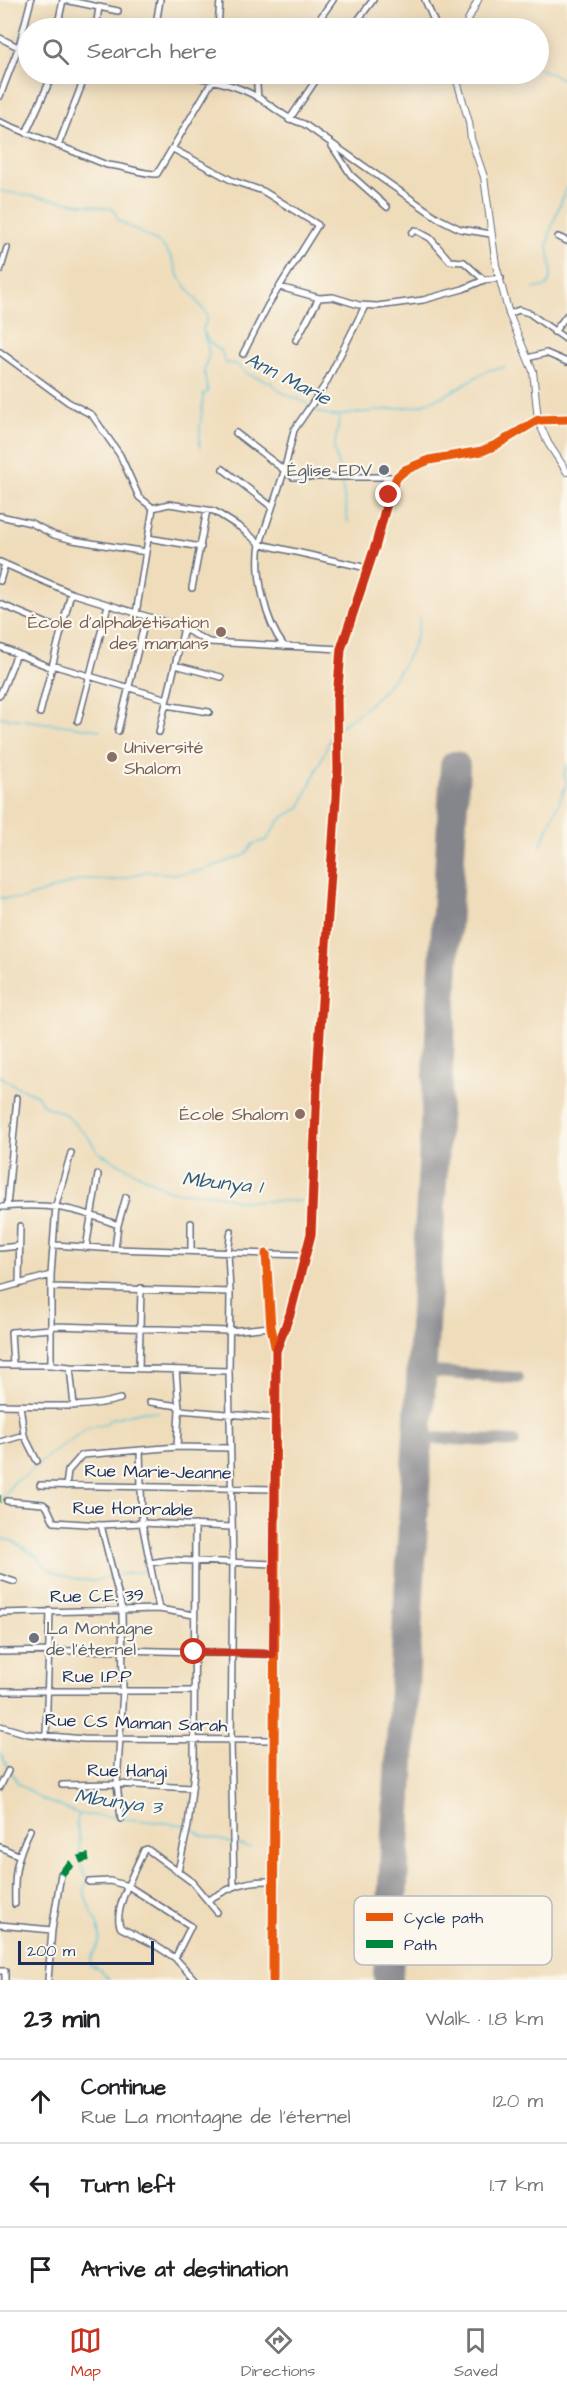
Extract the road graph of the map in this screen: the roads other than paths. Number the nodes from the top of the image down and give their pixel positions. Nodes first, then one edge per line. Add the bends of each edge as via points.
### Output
1 (31, 0) edge
2 (64, 0) edge
3 (160, 0) edge
4 (220, 0) edge
5 (333, 0) edge
6 (373, 0) edge
7 (425, 0) edge
8 (478, 0) edge
9 (99, 7) junction
10 (118, 11) dead end
11 (26, 18) edge
12 (60, 18) edge
13 (97, 18) edge
14 (157, 18) edge
15 (219, 18) edge
16 (320, 18) edge
17 (360, 18) edge
18 (433, 18) edge
19 (469, 18) edge
20 (0, 38) edge
21 (18, 46) edge
22 (18, 49) edge
23 (48, 84) edge
24 (82, 84) edge
25 (210, 84) edge
26 (229, 84) edge
27 (257, 84) edge
28 (311, 84) edge
29 (457, 84) edge
30 (0, 96) edge
31 (258, 98) junction
32 (289, 120) junction
33 (0, 122) edge
34 (26, 133) junction
35 (330, 142) junction
36 (58, 146) junction
37 (174, 149) junction
38 (387, 207) dead end
39 (412, 233) dead end
40 (491, 234) junction
41 (558, 237) dead end
42 (567, 241) edge
43 (6, 248) dead end
44 (0, 271) edge
45 (501, 278) junction
46 (484, 280) junction
47 (280, 287) junction
48 (319, 298) junction
49 (365, 306) junction
50 (509, 314) junction
51 (567, 315) edge
52 (554, 332) junction
53 (296, 340) dead end
54 (567, 340) edge
55 (0, 352) edge
56 (243, 354) dead end
57 (528, 358) junction
58 (567, 362) edge
59 (567, 419) edge
60 (538, 420) junction
61 (236, 434) dead end
62 (223, 469) dead end
63 (284, 472) junction
64 (567, 472) edge
65 (397, 477) junction
66 (272, 507) junction
67 (153, 508) junction
68 (207, 510) junction
69 (0, 516) edge
70 (148, 538) junction
71 (260, 544) junction
72 (201, 547) junction
73 (146, 552) junction
74 (2, 563) edge
75 (367, 568) junction
76 (0, 581) edge
77 (192, 588) dead end
78 (71, 593) junction
79 (0, 604) edge
80 (108, 605) junction
81 (136, 614) junction
82 (146, 617) junction
83 (184, 628) junction
84 (62, 630) junction
85 (284, 646) junction
86 (0, 647) edge
87 (341, 649) junction
88 (17, 654) junction
89 (175, 665) junction
90 (52, 667) junction
91 (220, 676) dead end
92 (90, 677) junction
93 (128, 689) junction
94 (0, 695) edge
95 (166, 702) junction
96 (209, 712) dead end
97 (40, 713) dead end
98 (78, 721) dead end
99 (118, 731) dead end
100 (159, 732) dead end
101 (17, 1098) dead end
102 (71, 1153) dead end
103 (98, 1175) dead end
104 (126, 1197) dead end
105 (56, 1205) junction
106 (3, 1207) edge
107 (91, 1214) junction
108 (191, 1223) dead end
109 (118, 1225) junction
110 (20, 1226) dead end
111 (231, 1231) dead end
112 (55, 1245) junction
113 (19, 1246) junction
114 (0, 1248) edge
115 (86, 1248) junction
116 (115, 1249) junction
117 (191, 1251) junction
118 (228, 1252) junction
119 (266, 1254) junction
120 (306, 1255) junction
121 (51, 1275) junction
122 (19, 1284) junction
123 (51, 1287) junction
124 (141, 1288) junction
125 (0, 1289) edge
126 (230, 1292) junction
127 (52, 1327) junction
128 (271, 1327) junction
129 (141, 1328) junction
130 (230, 1331) junction
131 (276, 1351) junction
132 (0, 1365) edge
133 (14, 1365) junction
134 (51, 1365) junction
135 (70, 1367) junction
136 (140, 1368) junction
137 (176, 1370) junction
138 (229, 1371) junction
139 (120, 1400) dead end
140 (150, 1401) dead end
141 (0, 1405) edge
142 (20, 1405) junction
143 (74, 1406) junction
144 (179, 1408) junction
145 (231, 1415) junction
146 (275, 1418) junction
147 (24, 1435) junction
148 (0, 1442) edge
149 (177, 1447) junction
150 (230, 1448) junction
151 (141, 1450) junction
152 (37, 1461) dead end
153 (40, 1485) dead end
154 (66, 1486) junction
155 (142, 1486) junction
156 (232, 1488) junction
157 (275, 1489) junction
158 (8, 1501) dead end
159 (142, 1523) junction
160 (101, 1525) junction
161 (195, 1525) junction
162 (232, 1527) junction
163 (196, 1561) junction
164 (150, 1563) junction
165 (233, 1563) junction
166 (276, 1564) junction
167 (0, 1577) edge
168 (15, 1582) dead end
169 (122, 1609) junction
170 (159, 1609) junction
171 (50, 1611) junction
172 (0, 1613) edge
173 (194, 1615) junction
174 (121, 1650) junction
175 (48, 1651) junction
176 (0, 1652) edge
177 (194, 1652) junction
178 (234, 1653) junction
179 (273, 1654) junction
180 (123, 1690) junction
181 (0, 1691) edge
182 (49, 1691) junction
183 (194, 1691) junction
184 (0, 1726) edge
185 (46, 1736) junction
186 (121, 1738) junction
187 (194, 1739) junction
188 (231, 1740) junction
189 (272, 1740) junction
190 (8, 1771) dead end
191 (117, 1784) junction
192 (62, 1785) dead end
193 (0, 1787) edge
194 (192, 1788) junction
195 (121, 1819) dead end
196 (30, 1830) dead end
197 (0, 1847) edge
198 (18, 1855) junction
199 (178, 1871) junction
200 (61, 1874) dead end
201 (272, 1881) junction
202 (89, 1882) dead end
203 (128, 1886) junction
204 (234, 1887) junction
205 (208, 1900) junction
206 (15, 1904) dead end
207 (217, 1912) dead end
208 (0, 1925) edge
209 (52, 1930) junction
210 (175, 1958) junction
211 (0, 1971) edge
212 (5, 1980) edge
213 (48, 1980) edge
214 (195, 1980) edge
215 (273, 1980) edge

1 - 11 street
2 - 9 street
2 - 12 street
3 - 14 street
4 - 15 street
5 - 16 street
6 - 17 street
7 - 18 street
8 - 19 street
9 - 10 street
9 - 13 street
20 - 21 street
22 - 30 street
23 - 34 street
24 - 36 street
25 - 37 street
26 - 31 street
27 - 31 street
28 - 32 street
29 - 40 street via 484,177
31 - 32 street
32 - 35 street via 304,124
33 - 34 street
34 - 36 street
35 - 38 street via 351,175
35 - 40 street via 438,218 460,229
36 - 37 street via 107,165 146,174 157,174
37 - 47 street via 233,181 270,195 318,225
39 - 46 street via 414,230 430,238 450,261 464,262
40 - 45 street
41 - 42 street
43 - 44 street
45 - 46 street
45 - 50 street
46 - 49 street via 423,300
47 - 48 street
47 - 56 street
48 - 49 street via 333,297
48 - 53 street
49 - 63 street via 325,385 294,430
50 - 52 street via 519,310 529,313
50 - 57 street
51 - 52 street
52 - 54 street
55 - 67 street via 92,415 120,455 139,497
57 - 58 street via 546,353
57 - 60 street
59 - 60 street
60 - 64 street
60 - 65 street via 482,451 429,460
61 - 63 street
62 - 66 street
63 - 65 street via 293,477
63 - 66 street
65 - 75 street
66 - 71 street
67 - 68 street via 169,504
67 - 70 street
68 - 71 street via 222,514
68 - 72 street
69 - 73 street via 31,523 73,540
70 - 72 street
70 - 73 street
71 - 75 street
71 - 85 street via 258,556 265,601 275,634
72 - 77 street
73 - 81 street
74 - 76 street
74 - 78 street
75 - 87 street
78 - 80 street
78 - 84 street
79 - 84 street
80 - 81 street
80 - 92 street
81 - 82 street
82 - 83 street
82 - 93 street
83 - 85 street via 209,642
83 - 89 street
84 - 90 street
85 - 87 street
86 - 88 street
87 - 120 street via 338,769 318,1060 311,1234
88 - 90 street
88 - 94 street
89 - 91 street
89 - 95 street
90 - 92 street
90 - 97 street
92 - 93 street
92 - 98 street
93 - 95 street
93 - 99 street
95 - 96 street
95 - 100 street
101 - 106 street
102 - 105 street
103 - 107 street
104 - 109 street
105 - 106 street
105 - 107 street
105 - 112 street
107 - 109 street
107 - 115 street
108 - 117 street
109 - 116 street
110 - 113 street
111 - 118 street
112 - 115 street
112 - 121 street
113 - 114 street
113 - 122 street
115 - 116 street
116 - 117 street
117 - 118 street
118 - 119 street
118 - 126 street
119 - 120 street
119 - 128 street
120 - 131 street
121 - 122 street
121 - 123 street
122 - 125 street
123 - 124 street
123 - 127 street
124 - 126 street
124 - 129 street
126 - 130 street
127 - 129 street
127 - 133 street via 11,1332
127 - 134 street
128 - 130 street
128 - 131 street
129 - 130 street
129 - 136 street
130 - 138 street
131 - 146 street
132 - 133 street
133 - 134 street
134 - 135 street
135 - 136 street
135 - 143 street
136 - 137 street
137 - 138 street
137 - 144 street
138 - 145 street
139 - 143 street
140 - 144 street
141 - 142 street
142 - 143 street
142 - 147 street
144 - 145 street
144 - 149 street
145 - 146 street
145 - 150 street
146 - 157 street
147 - 148 street
147 - 152 street
149 - 150 street
149 - 151 street
150 - 156 street
151 - 154 street via 82,1455 68,1471
151 - 155 street
153 - 154 street, Rue Marie-Jeanne
154 - 155 street, Rue Marie-Jeanne
155 - 156 street, Rue Marie-Jeanne
155 - 159 street
156 - 157 street, Rue Marie-Jeanne
156 - 162 street
157 - 166 street
158 - 160 street, Rue Honorable via 43,1504 54,1522
159 - 160 street, Rue Honorable
159 - 161 street, Rue Honorable
159 - 164 street
160 - 169 street
161 - 162 street, Rue Honorable
161 - 163 street
162 - 165 street
163 - 164 street
163 - 165 street
163 - 173 street
164 - 170 street
165 - 166 street
165 - 178 street
166 - 179 street
167 - 168 street
169 - 170 street, Rue C.E. 39
169 - 171 street, Rue C.E. 39
169 - 174 street
170 - 173 street, Rue C.E. 39
171 - 172 street, Rue C.E. 39
171 - 175 street
173 - 177 street
174 - 175 street
174 - 177 street
174 - 180 street
175 - 176 street
175 - 182 street
177 - 178 street
177 - 183 street
178 - 179 street
178 - 188 street
179 - 189 street
180 - 182 street, Rue I.P.P
180 - 183 street, Rue I.P.P
180 - 186 street
181 - 182 street, Rue I.P.P
182 - 185 street
183 - 187 street
184 - 185 street, Rue CS Maman Sarah
185 - 186 street, Rue CS Maman Sarah
186 - 187 street, Rue CS Maman Sarah
186 - 191 street
187 - 188 street, Rue CS Maman Sarah
187 - 194 street
188 - 189 street, Rue CS Maman Sarah
188 - 204 street
189 - 201 street
190 - 193 street
191 - 192 street, Rue Hangi
191 - 194 street, Rue Hangi
191 - 195 street
194 - 199 street
196 - 198 street
197 - 198 street
198 - 206 street
199 - 203 street via 147,1849
199 - 205 street
200 - 209 street
201 - 204 street via 253,1880
201 - 215 street
202 - 203 street via 110,1881
203 - 210 street via 119,1924
203 - 210 street via 191,1926
204 - 205 street
205 - 207 street
208 - 209 street
209 - 213 street
210 - 214 street
211 - 212 street via 5,1971

